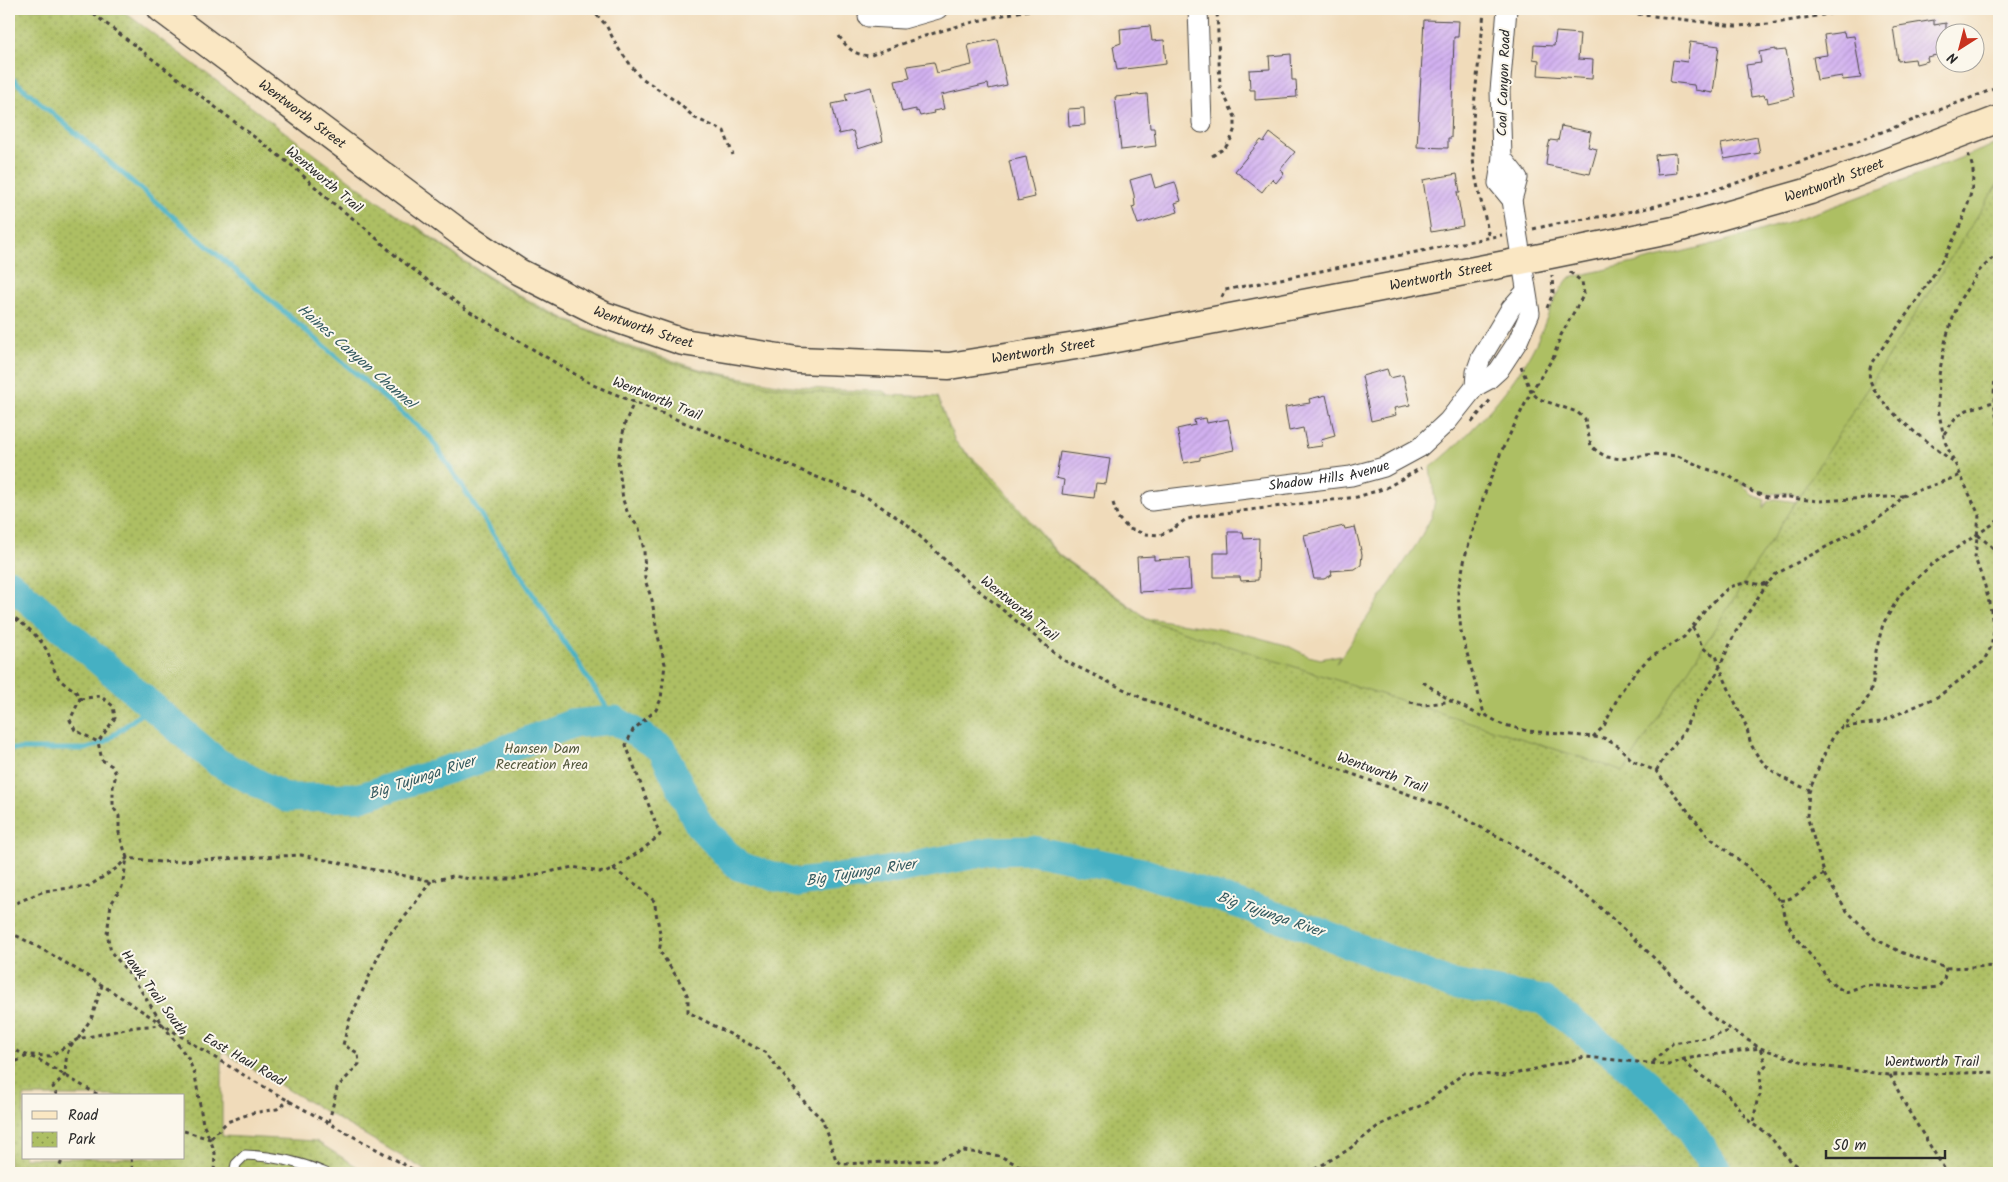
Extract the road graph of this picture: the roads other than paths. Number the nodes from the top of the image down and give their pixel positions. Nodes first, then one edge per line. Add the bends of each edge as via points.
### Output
1 (161, 9) edge
2 (938, 9) edge
3 (1198, 9) edge
4 (1507, 9) edge
5 (868, 17) dead end
6 (1999, 119) edge
7 (1202, 123) dead end
8 (1521, 261) junction
9 (1526, 291) junction
10 (1492, 342) junction
11 (1515, 357) junction
12 (1475, 387) junction
13 (1152, 501) dead end
14 (234, 1173) edge
15 (326, 1173) edge

1 - 8 main road, Wentworth Street via 462,234 519,272 604,315 683,342 798,360 949,366 1095,343
2 - 5 street via 903,19
3 - 7 street
4 - 8 street, Coal Canyon Road via 1500,91 1502,158 1498,183 1512,200
6 - 8 main road, Wentworth Street via 1810,191 1674,230
8 - 9 street, Shadow Hills Avenue
9 - 10 street, Shadow Hills Avenue via 1511,308
9 - 11 street, Shadow Hills Avenue via 1530,313
10 - 11 street via 1492,349 1497,354
10 - 12 street, Shadow Hills Avenue via 1481,358
11 - 12 street, Shadow Hills Avenue
12 - 13 street, Shadow Hills Avenue via 1448,421 1419,448 1384,467 1351,476
14 - 15 lane via 236,1164 245,1155 294,1161

